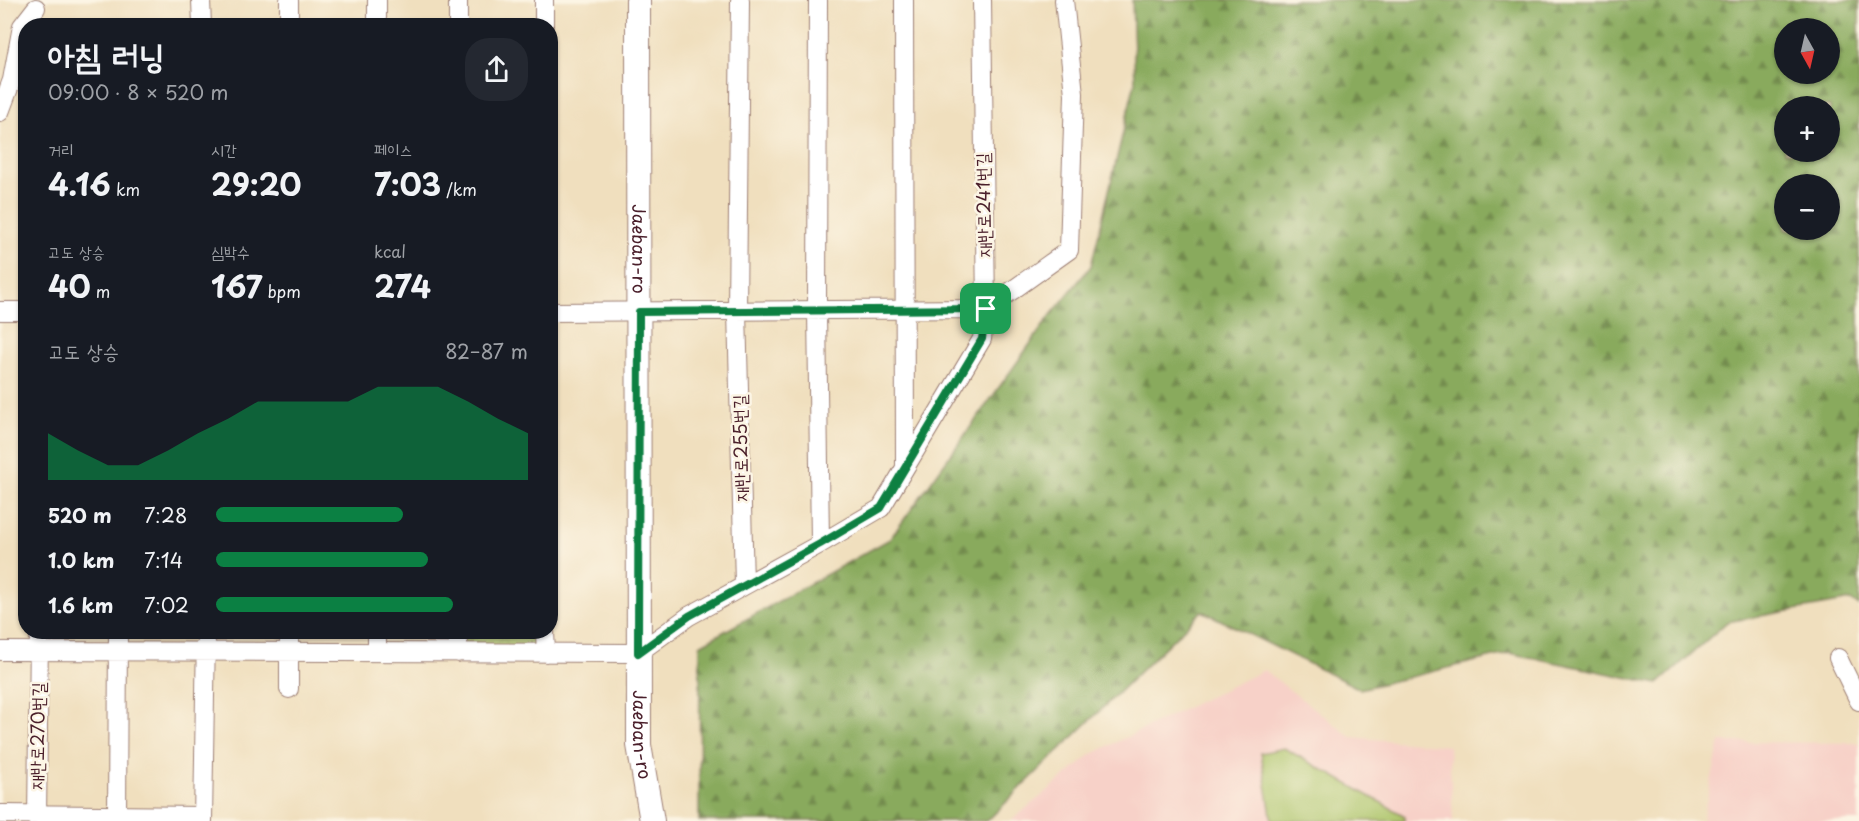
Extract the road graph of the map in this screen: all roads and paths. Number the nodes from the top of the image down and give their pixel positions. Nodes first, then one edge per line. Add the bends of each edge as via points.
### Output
1 (201, 0) edge
2 (289, 0) edge
3 (377, 0) edge
4 (458, 0) edge
5 (544, 0) edge
6 (638, 0) edge
7 (740, 0) edge
8 (818, 0) edge
9 (904, 0) edge
10 (982, 0) edge
11 (1064, 0) edge
12 (202, 18) edge
13 (289, 18) edge
14 (377, 18) edge
15 (458, 18) edge
16 (544, 18) edge
17 (18, 48) edge
18 (0, 112) edge
19 (904, 309) junction
20 (986, 309) junction
21 (817, 310) junction
22 (0, 311) edge
23 (18, 311) edge
24 (737, 311) junction
25 (558, 312) edge
26 (639, 312) junction
27 (905, 468) junction
28 (820, 544) junction
29 (744, 584) junction
30 (39, 639) edge
31 (118, 639) edge
32 (207, 639) edge
33 (289, 639) edge
34 (377, 639) edge
35 (458, 639) edge
36 (545, 639) edge
37 (0, 651) edge
38 (39, 651) junction
39 (118, 652) junction
40 (207, 652) junction
41 (289, 652) junction
42 (377, 652) junction
43 (458, 653) junction
44 (546, 653) junction
45 (638, 653) junction
46 (1838, 658) dead end
47 (289, 689) dead end
48 (1859, 701) edge
49 (0, 814) edge
50 (38, 817) edge
51 (117, 818) edge
52 (203, 818) edge
53 (652, 821) edge

1 - 12 street
2 - 13 street
3 - 14 street
4 - 15 street
5 - 16 street
6 - 26 main road, Jaeban-ro
7 - 24 street
8 - 21 street
9 - 19 street
10 - 20 street, 재반로241번길
11 - 20 street via 1074,94 1069,250
17 - 18 street
19 - 20 street
19 - 21 street
19 - 27 street
20 - 27 street via 982,339
21 - 24 street
21 - 28 street
22 - 23 street
24 - 26 street
24 - 29 street, 재반로255번길
25 - 26 street
26 - 45 main road, Jaeban-ro
27 - 28 street via 881,508
28 - 29 street
29 - 45 street via 689,616
30 - 38 street, 재반로270번길
31 - 39 street
32 - 40 street
33 - 41 street
34 - 42 street
35 - 43 street
36 - 44 street
37 - 38 street
38 - 39 street
38 - 50 street, 재반로270번길
39 - 40 street
39 - 51 street
40 - 41 street
40 - 52 street
41 - 42 street
41 - 47 street
42 - 43 street
43 - 44 street
44 - 45 street
45 - 53 main road, Jaeban-ro via 639,745
46 - 48 street
49 - 50 street
50 - 51 street
51 - 52 street

